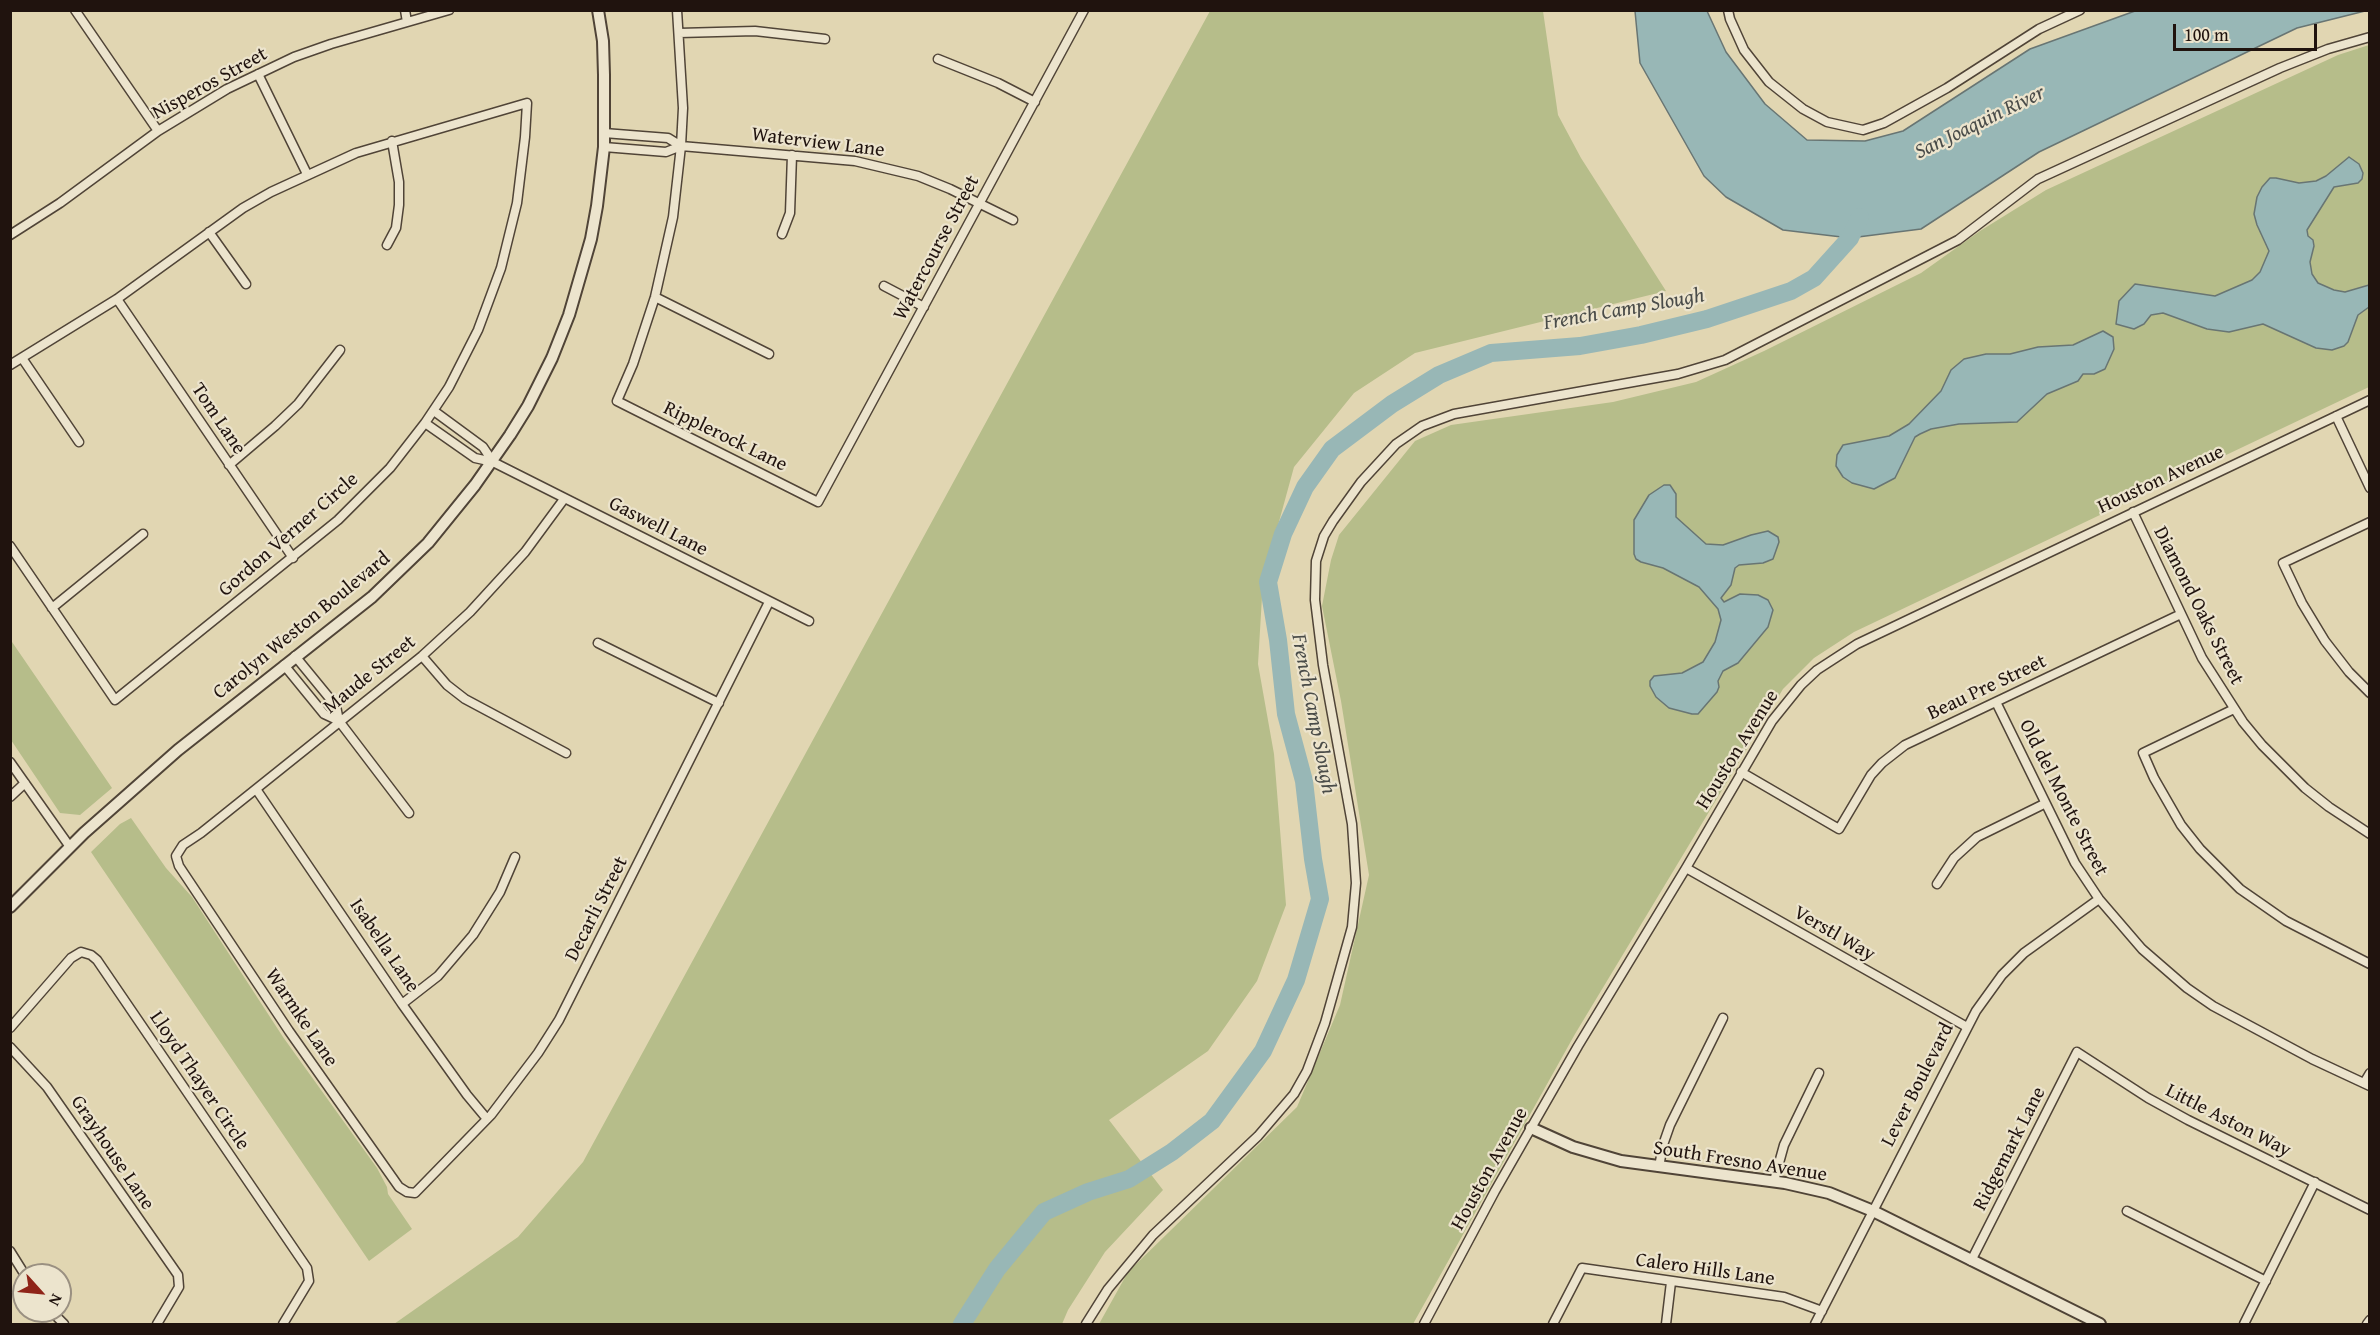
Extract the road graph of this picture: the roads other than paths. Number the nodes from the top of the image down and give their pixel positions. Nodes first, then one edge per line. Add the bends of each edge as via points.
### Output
1 (75, 10) edge
2 (405, 10) edge
3 (449, 10) edge
4 (598, 10) edge
5 (677, 10) edge
6 (1084, 10) edge
7 (1728, 10) edge
8 (2080, 10) edge
9 (407, 22) junction
10 (679, 33) junction
11 (2370, 37) edge
12 (825, 39) dead end
13 (938, 59) dead end
14 (258, 74) junction
15 (1035, 102) junction
16 (158, 131) junction
17 (604, 134) junction
18 (392, 141) junction
19 (681, 146) junction
20 (604, 147) junction
21 (792, 154) junction
22 (307, 174) junction
23 (980, 203) junction
24 (1013, 220) dead end
25 (209, 232) junction
26 (782, 234) dead end
27 (10, 235) edge
28 (387, 245) dead end
29 (246, 284) dead end
30 (884, 286) dead end
31 (655, 297) junction
32 (117, 299) junction
33 (924, 307) junction
34 (340, 350) dead end
35 (769, 354) dead end
36 (22, 358) junction
37 (10, 365) edge
38 (2370, 400) edge
39 (434, 411) junction
40 (2336, 416) junction
41 (425, 423) junction
42 (79, 441) dead end
43 (493, 462) junction
44 (230, 465) junction
45 (2370, 488) edge
46 (564, 499) junction
47 (818, 502) joint
48 (2133, 512) junction
49 (2370, 522) edge
50 (143, 534) dead end
51 (10, 546) edge
52 (293, 558) junction
53 (769, 602) junction
54 (52, 608) junction
55 (2181, 614) junction
56 (809, 621) dead end
57 (598, 643) dead end
58 (295, 656) junction
59 (422, 656) junction
60 (284, 665) junction
61 (2370, 693) edge
62 (1996, 702) junction
63 (719, 703) junction
64 (2234, 709) junction
65 (339, 721) junction
66 (566, 753) dead end
67 (10, 762) edge
68 (1741, 772) junction
69 (25, 783) junction
70 (256, 789) junction
71 (10, 797) edge
72 (2044, 804) junction
73 (409, 813) dead end
74 (2370, 834) edge
75 (70, 847) junction
76 (176, 856) joint
77 (515, 857) dead end
78 (1686, 868) junction
79 (1937, 884) dead end
80 (2099, 899) junction
81 (10, 908) edge
82 (2370, 964) edge
83 (402, 1004) junction
84 (1724, 1018) dead end
85 (1967, 1027) junction
86 (10, 1028) edge
87 (10, 1047) edge
88 (2078, 1052) joint
89 (1819, 1073) dead end
90 (2370, 1073) edge
91 (2367, 1084) edge
92 (487, 1119) junction
93 (1531, 1128) junction
94 (1659, 1167) junction
95 (1774, 1181) junction
96 (2315, 1182) junction
97 (407, 1192) joint
98 (2127, 1210) dead end
99 (2370, 1210) edge
100 (1873, 1211) junction
101 (1971, 1261) junction
102 (2266, 1281) junction
103 (1671, 1282) junction
104 (1822, 1311) junction
105 (2370, 1320) edge
106 (157, 1324) edge
107 (283, 1324) edge
108 (1086, 1324) edge
109 (1424, 1324) edge
110 (1553, 1324) edge
111 (1666, 1324) edge
112 (1815, 1324) edge
113 (2100, 1324) edge
114 (2244, 1324) edge
115 (2367, 1324) edge

1 - 16 street
2 - 9 street
3 - 9 street, Nisperos Street
4 - 17 street, Carolyn Weston Boulevard via 603,41
5 - 10 street
6 - 15 street, Watercourse Street
7 - 8 street via 1744,50 1769,82 1827,122 1863,130 1884,123 2039,29
9 - 14 street, Nisperos Street via 331,44
10 - 12 street via 755,31
10 - 19 street
11 - 108 street via 2280,68 2038,179 1958,240 1725,360 1678,374 1455,414 1422,426 1396,444 1333,521 1316,561 1315,600 1323,665 1352,825 1356,883 1352,927 1327,1018 1294,1094 1258,1136 1153,1235 1108,1289
13 - 15 street
14 - 16 street, Nisperos Street
14 - 22 street
15 - 23 street, Watercourse Street
16 - 27 street, Nisperos Street
17 - 19 street, Waterview Lane via 668,138
17 - 20 street, Carolyn Weston Boulevard
18 - 22 street, Gordon Verner Circle
18 - 28 street via 399,205 396,228
18 - 39 street, Gordon Verner Circle via 526,103 517,203 501,268 478,330
19 - 20 street, Waterview Lane via 666,152
19 - 21 street, Waterview Lane
19 - 31 street via 673,218
20 - 43 street, Carolyn Weston Boulevard via 591,239 569,315 528,406
21 - 23 street, Waterview Lane via 887,168
21 - 26 street via 790,213
22 - 25 street, Gordon Verner Circle via 243,208
23 - 24 street, Waterview Lane
23 - 33 street, Watercourse Street
25 - 29 street
25 - 32 street, Gordon Verner Circle
30 - 33 street
31 - 35 street
31 - 47 street, Ripplerock Lane via 617,402
32 - 36 street, Gordon Verner Circle
32 - 44 street, Tom Lane
33 - 47 street, Watercourse Street
34 - 44 street via 298,404
36 - 37 street, Gordon Verner Circle
36 - 42 street
38 - 40 street, Houston Avenue
39 - 41 street, Gordon Verner Circle
39 - 43 street, Gaswell Lane via 483,447
40 - 45 street
40 - 48 street, Houston Avenue
41 - 43 street, Gaswell Lane via 476,458
41 - 52 street, Gordon Verner Circle via 361,499
43 - 46 street, Gaswell Lane
43 - 58 street, Carolyn Weston Boulevard via 428,543 372,597
44 - 52 street, Tom Lane
46 - 53 street, Gaswell Lane
46 - 59 street, Maude Street via 500,582
48 - 55 street, Diamond Oaks Street
48 - 68 street, Houston Avenue via 1838,655 1786,700
49 - 61 street via 2283,562 2320,633
50 - 54 street
51 - 54 street, Gordon Verner Circle
52 - 54 street, Gordon Verner Circle via 115,700
53 - 56 street, Gaswell Lane
53 - 63 street, Decarli Street
55 - 62 street, Beau Pre Street
55 - 64 street, Diamond Oaks Street via 2202,658
57 - 63 street
58 - 60 street, Carolyn Weston Boulevard
58 - 65 street via 336,706
59 - 65 street, Maude Street
59 - 66 street via 465,699
60 - 65 street via 324,714
60 - 75 street, Carolyn Weston Boulevard via 170,757
62 - 68 street, Beau Pre Street via 1893,753 1871,775 1839,829
62 - 72 street, Old del Monte Street
63 - 92 street, Decarli Street via 564,1010 538,1053
64 - 74 street, Diamond Oaks Street via 2286,770 2329,807
64 - 82 street via 2143,753 2154,778 2181,825 2220,870 2286,921
65 - 70 street, Maude Street
65 - 73 street
67 - 69 street
68 - 78 street, Houston Avenue
69 - 71 street
69 - 75 street
70 - 76 street, Maude Street via 183,845
70 - 83 street, Isabella Lane
72 - 79 street via 1977,837 1954,858
72 - 80 street, Old del Monte Street via 2075,864
75 - 81 street, Carolyn Weston Boulevard
76 - 97 street, Warmke Lane via 289,1031
77 - 83 street via 500,892 473,935 438,976
78 - 85 street, Verstl Way
78 - 93 street, Houston Avenue
80 - 85 street, Lever Boulevard via 2017,959 1989,991
80 - 91 street, Old del Monte Street via 2142,949 2187,988 2238,1021
83 - 92 street, Isabella Lane
84 - 94 street via 1670,1125
85 - 100 street, Lever Boulevard
86 - 107 street, Lloyd Thayer Circle via 71,957 81,952 97,960 307,1268 309,1281
87 - 106 street, Grayhouse Lane via 58,1103 178,1275 179,1287
88 - 96 street, Little Aston Way via 2188,1120
88 - 101 street, Ridgemark Lane
89 - 95 street via 1784,1145
90 - 91 street
92 - 97 street, Decarli Street via 415,1194
93 - 94 street, South Fresno Avenue via 1597,1156
93 - 109 street, Houston Avenue
94 - 95 street, South Fresno Avenue
95 - 100 street, South Fresno Avenue via 1829,1193
96 - 99 street, Little Aston Way
96 - 102 street
98 - 102 street
100 - 101 street, South Fresno Avenue
100 - 104 street, Lever Boulevard
101 - 113 street, South Fresno Avenue
102 - 114 street
103 - 104 street, Calero Hills Lane via 1784,1297
103 - 110 street, Calero Hills Lane via 1582,1268
103 - 111 street
104 - 112 street, Lever Boulevard
105 - 115 street

